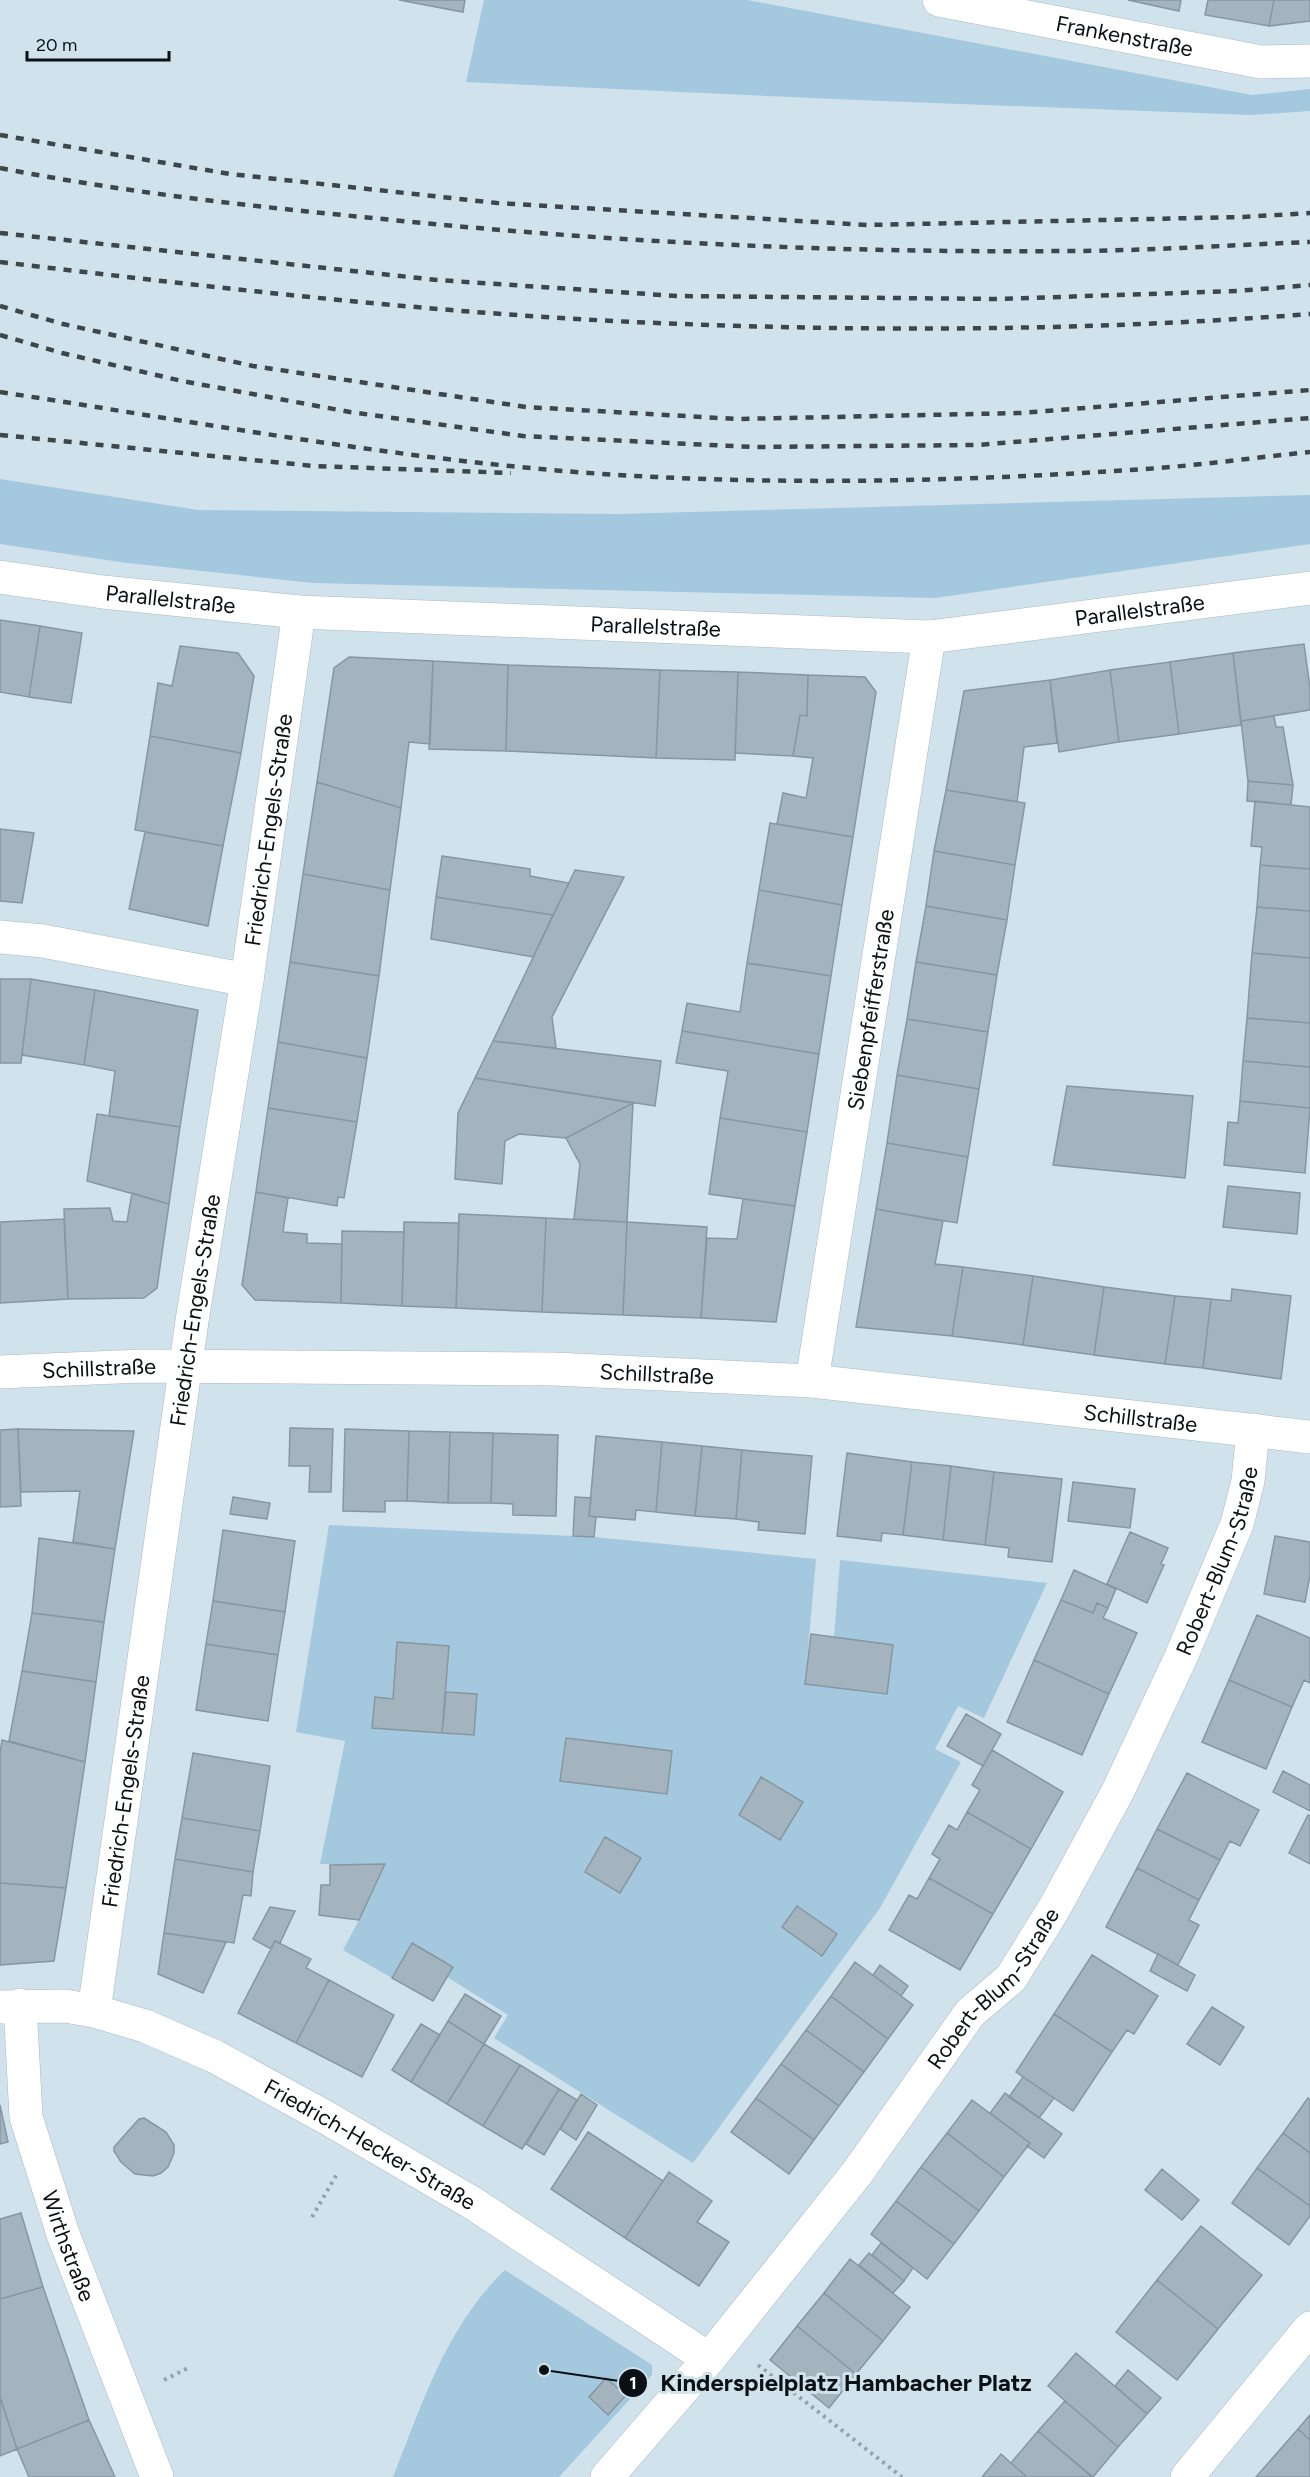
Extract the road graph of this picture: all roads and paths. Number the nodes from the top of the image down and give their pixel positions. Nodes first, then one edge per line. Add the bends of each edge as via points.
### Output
1 (939, 0) edge
2 (1310, 61) edge
3 (0, 577) edge
4 (1310, 588) edge
5 (299, 612) junction
6 (929, 637) junction
7 (0, 937) edge
8 (247, 980) junction
9 (186, 1366) junction
10 (0, 1372) edge
11 (812, 1381) junction
12 (1253, 1430) junction
13 (1310, 1437) edge
14 (10, 2006) edge
15 (94, 2011) junction
16 (340, 2169) dead end
17 (312, 2217) dead end
18 (1310, 2328) edge
19 (709, 2359) junction
20 (766, 2372) dead end
21 (157, 2477) edge
22 (607, 2477) edge
23 (902, 2477) edge
24 (1187, 2477) edge

1 - 2 street, Frankenstraße via 1261,62
3 - 5 street, Parallelstraße
4 - 6 street, Parallelstraße
5 - 6 street, Parallelstraße
5 - 8 street, Friedrich-Engels-Straße
6 - 11 street, Siebenpfeifferstraße
7 - 8 street via 43,941
8 - 9 street, Friedrich-Engels-Straße
9 - 10 street, Schillstraße
9 - 11 street, Schillstraße via 554,1369
9 - 15 street, Friedrich-Engels-Straße
11 - 12 street, Schillstraße
12 - 13 street, Schillstraße
12 - 19 street, Robert-Blum-Straße via 1248,1480 1233,1534 1123,1780 1055,1907 1011,1978 970,2013 857,2173
14 - 15 street, Friedrich-Hecker-Straße via 65,2006
14 - 21 street, Wirthstraße via 26,2117 63,2234
15 - 19 street, Friedrich-Hecker-Straße via 178,2039 327,2118 474,2204
16 - 17 path
18 - 24 street
19 - 22 street, Robert-Blum-Straße
20 - 23 path

